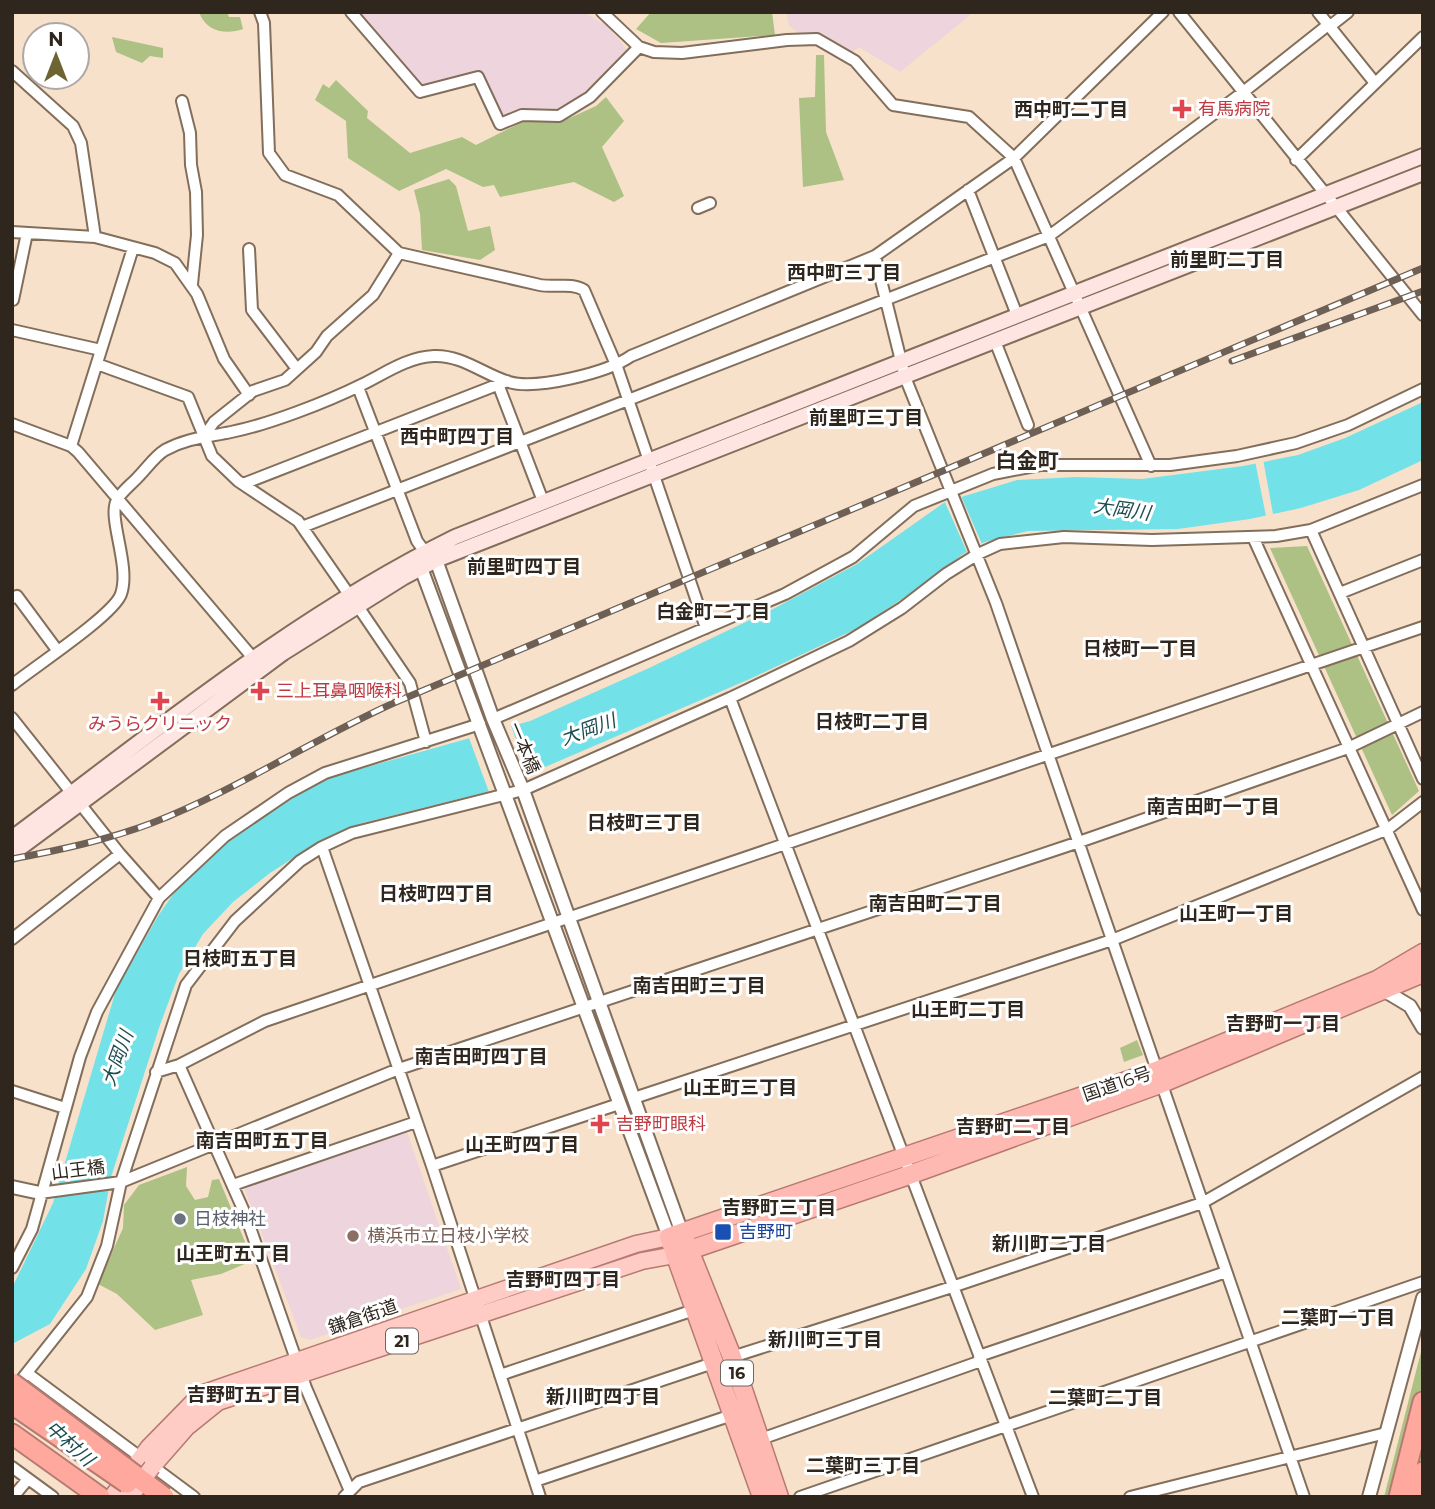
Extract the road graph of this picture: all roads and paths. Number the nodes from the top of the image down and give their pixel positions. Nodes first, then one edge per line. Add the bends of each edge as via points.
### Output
1 (260, 12) edge
2 (351, 12) edge
3 (602, 12) edge
4 (1163, 12) edge
5 (1179, 12) edge
6 (1318, 12) edge
7 (1348, 12) edge
8 (1328, 26) junction
9 (1423, 37) edge
10 (639, 47) junction
11 (12, 71) edge
12 (1375, 83) junction
13 (1242, 93) junction
14 (182, 102) dead end
15 (1423, 156) edge
16 (1014, 158) junction
17 (1296, 160) junction
18 (1423, 173) edge
19 (968, 190) junction
20 (1323, 194) junction
21 (710, 203) dead end
22 (1333, 207) junction
23 (698, 208) dead end
24 (12, 232) edge
25 (27, 233) junction
26 (1049, 236) junction
27 (94, 237) junction
28 (133, 248) junction
29 (249, 249) dead end
30 (399, 253) junction
31 (875, 256) junction
32 (993, 257) junction
33 (15, 279) edge
34 (192, 284) junction
35 (1074, 293) junction
36 (887, 299) junction
37 (13, 300) edge
38 (1079, 308) junction
39 (1017, 315) junction
40 (1423, 315) edge
41 (12, 330) edge
42 (995, 341) junction
43 (101, 350) junction
44 (901, 359) junction
45 (97, 364) junction
46 (617, 367) junction
47 (297, 369) junction
48 (905, 377) junction
49 (503, 382) junction
50 (359, 387) junction
51 (1423, 389) edge
52 (249, 395) junction
53 (628, 400) junction
54 (12, 424) edge
55 (1028, 425) dead end
56 (376, 432) junction
57 (205, 435) junction
58 (520, 443) junction
59 (71, 446) junction
60 (1151, 466) junction
61 (651, 468) junction
62 (243, 484) junction
63 (1423, 485) edge
64 (398, 489) junction
65 (951, 494) junction
66 (117, 500) junction
67 (543, 501) junction
68 (302, 527) junction
69 (1311, 530) junction
70 (1253, 537) junction
71 (977, 551) junction
72 (430, 556) junction
73 (1423, 560) edge
74 (421, 568) junction
75 (1340, 593) junction
76 (12, 598) edge
77 (353, 601) junction
78 (1423, 627) edge
79 (705, 628) junction
80 (1363, 647) junction
81 (57, 650) junction
82 (257, 663) junction
83 (1311, 664) junction
84 (12, 685) edge
85 (730, 698) junction
86 (1423, 712) edge
87 (12, 718) edge
88 (493, 719) junction
89 (1399, 723) junction
90 (480, 724) junction
91 (426, 742) junction
92 (1348, 748) junction
93 (1048, 752) junction
94 (1423, 779) edge
95 (523, 790) junction
96 (505, 796) junction
97 (75, 797) junction
98 (1423, 802) edge
99 (1388, 829) junction
100 (12, 838) edge
101 (1079, 842) junction
102 (783, 844) junction
103 (322, 847) junction
104 (12, 854) edge
105 (120, 854) junction
106 (159, 898) junction
107 (1423, 910) edge
108 (569, 918) junction
109 (553, 925) junction
110 (816, 929) junction
111 (12, 939) edge
112 (1112, 940) junction
113 (1423, 953) edge
114 (1423, 972) edge
115 (370, 987) junction
116 (1385, 991) junction
117 (599, 1002) junction
118 (583, 1006) junction
119 (853, 1025) junction
120 (1423, 1027) edge
121 (178, 1065) junction
122 (397, 1070) junction
123 (156, 1072) junction
124 (1158, 1077) junction
125 (1423, 1077) edge
126 (12, 1091) edge
127 (634, 1098) junction
128 (620, 1104) junction
129 (65, 1108) junction
130 (416, 1122) junction
131 (216, 1144) junction
132 (432, 1166) junction
133 (906, 1167) junction
134 (121, 1182) junction
135 (233, 1185) junction
136 (12, 1187) edge
137 (40, 1192) junction
138 (1202, 1203) junction
139 (679, 1244) junction
140 (12, 1268) edge
141 (1226, 1272) junction
142 (1423, 1282) edge
143 (953, 1287) junction
144 (1423, 1298) edge
145 (478, 1307) junction
146 (694, 1310) junction
147 (1250, 1341) junction
148 (732, 1357) junction
149 (980, 1358) junction
150 (713, 1363) junction
151 (299, 1366) junction
152 (500, 1375) junction
153 (17, 1376) edge
154 (12, 1391) edge
155 (1423, 1402) edge
156 (12, 1404) edge
157 (732, 1415) junction
158 (1006, 1426) junction
159 (517, 1428) junction
160 (1386, 1433) junction
161 (12, 1434) edge
162 (758, 1440) junction
163 (12, 1447) edge
164 (1290, 1457) junction
165 (146, 1463) junction
166 (12, 1467) edge
167 (1423, 1472) edge
168 (28, 1479) junction
169 (535, 1481) junction
170 (347, 1494) edge
171 (1136, 1496) edge
172 (13, 1497) edge
173 (53, 1497) edge
174 (86, 1497) edge
175 (100, 1497) edge
176 (112, 1497) edge
177 (130, 1497) edge
178 (147, 1497) edge
179 (164, 1497) edge
180 (194, 1497) edge
181 (540, 1497) edge
182 (762, 1497) edge
183 (779, 1497) edge
184 (800, 1497) edge
185 (1033, 1497) edge
186 (1304, 1497) edge
187 (1369, 1497) edge
188 (1399, 1497) edge
189 (1416, 1497) edge

1 - 30 street via 269,153 274,163 297,181 338,195
2 - 10 street via 420,92 478,77 500,124 522,116 559,116 590,97
3 - 10 street
4 - 16 street
5 - 13 street
6 - 8 street
7 - 8 street
8 - 12 street
8 - 13 street
9 - 12 street
10 - 16 street via 682,53 817,39 855,61 893,105 969,117
11 - 27 street via 73,125 81,143
12 - 17 street
13 - 17 street
13 - 26 street
14 - 34 street via 197,192
15 - 20 main road
16 - 19 street
16 - 26 street
17 - 20 street
18 - 22 main road
19 - 31 street
19 - 32 street
20 - 22 street
20 - 35 main road
21 - 23 street
22 - 38 main road
22 - 40 street
24 - 25 street
25 - 27 street
25 - 33 street
26 - 32 street
26 - 35 street
27 - 28 street
28 - 34 street via 175,263
28 - 43 street
29 - 47 street via 252,310
30 - 46 street via 555,288 575,285 584,290
30 - 47 street via 373,295
31 - 36 street
31 - 46 street via 631,356
32 - 36 street
32 - 39 street
33 - 37 street
34 - 52 street via 224,359
35 - 38 street
35 - 39 main road
36 - 44 street
36 - 53 street
38 - 42 main road
38 - 60 street
39 - 44 main road
41 - 43 street
42 - 48 main road
42 - 55 street
43 - 45 street
44 - 48 street
44 - 61 main road
45 - 57 street via 188,397
45 - 59 street
46 - 49 street via 583,377
46 - 53 street
47 - 52 street via 285,380
48 - 61 main road
48 - 65 street
49 - 50 street via 462,361 433,356 410,361
49 - 56 street
49 - 58 street
50 - 56 street
50 - 57 street via 242,429
51 - 60 street via 1348,425 1296,443 1202,463
52 - 57 street via 214,422
53 - 58 street
53 - 61 street
54 - 59 street
56 - 62 street
56 - 64 street
57 - 62 street via 212,456
57 - 66 street via 162,452
58 - 64 street
58 - 67 street
59 - 66 street
60 - 65 street via 1040,466 993,474
61 - 67 main road
61 - 72 main road
61 - 79 street
62 - 68 street
63 - 69 street
64 - 68 street
64 - 72 street
65 - 71 street
65 - 79 street via 914,506 853,557 785,594
66 - 81 street via 114,512 123,552 121,594 93,625
66 - 82 street
67 - 72 main road
68 - 77 street
69 - 70 street
69 - 75 street
70 - 71 street via 1064,537
70 - 83 street
71 - 85 street via 849,642
71 - 93 street
72 - 74 main road
72 - 77 main road
72 - 88 street, 一本橋
73 - 75 street
74 - 77 main road
74 - 90 street, 一本橋
75 - 80 street
76 - 81 street via 17,596
77 - 82 main road via 305,622
77 - 91 street via 410,683
78 - 80 street
79 - 88 street
80 - 83 street
80 - 89 street
81 - 84 street
82 - 97 main road
83 - 92 street
83 - 93 street
85 - 95 street
85 - 102 street
86 - 89 street, 山王橋
87 - 97 street
88 - 95 street, 一本橋
89 - 92 street, 山王橋
89 - 94 street
90 - 91 street
90 - 96 street, 一本橋
91 - 106 street via 325,773 288,793 225,836
92 - 99 street
92 - 101 street, 山王橋
93 - 101 street
93 - 102 street
95 - 96 street
95 - 108 street, 一本橋
96 - 103 street via 352,833
96 - 109 street, 一本橋
97 - 100 main road
97 - 104 main road
97 - 105 street
98 - 99 street
99 - 107 street
99 - 112 street
101 - 110 street, 山王橋
101 - 112 street
102 - 108 street
102 - 110 street
103 - 115 street
103 - 123 street via 300,861 235,921 186,985
105 - 106 street
105 - 111 street
106 - 129 street via 97,1012
108 - 109 street
108 - 117 street, 一本橋
109 - 115 street
109 - 118 street, 一本橋
110 - 117 street, 山王橋
110 - 119 street
112 - 119 street
112 - 124 street
113 - 124 highway, 国道16号 via 1377,980
114 - 116 highway, 国道16号
115 - 121 street via 265,1021
115 - 122 street
116 - 120 street via 1410,1006
116 - 124 highway, 国道16号
117 - 118 street, 山王橋
117 - 127 street, 一本橋
118 - 122 street, 山王橋
118 - 128 street, 一本橋
119 - 127 street
119 - 133 street
121 - 123 street
121 - 131 street
122 - 130 street
122 - 131 street, 山王橋
123 - 134 street
124 - 133 highway, 国道16号
124 - 138 street
125 - 138 street
126 - 129 street
127 - 139 street, 一本橋
128 - 132 street
128 - 139 street, 一本橋
129 - 137 street
130 - 132 street
130 - 135 street
131 - 134 street, 山王橋
131 - 135 street
132 - 145 street
133 - 139 highway, 国道16号
133 - 143 street
134 - 137 street, 山王橋
134 - 153 street via 107,1246 87,1297
135 - 151 street
136 - 137 street
137 - 140 street via 32,1229
138 - 141 street
138 - 143 street
139 - 145 main road, 鎌倉街道 / 21 via 642,1261
139 - 146 highway, 16
139 - 148 highway, 16
141 - 147 street
141 - 149 street
142 - 147 street
143 - 148 street
143 - 149 street
144 - 160 street
145 - 151 main road, 鎌倉街道 / 21
145 - 152 street
146 - 150 highway, 16
146 - 152 street
147 - 158 street
147 - 164 street
148 - 162 highway, 16
149 - 158 street
149 - 162 street
150 - 157 highway, 16
150 - 159 street
151 - 165 main road, 鎌倉街道 / 21 via 218,1402
151 - 170 street
152 - 159 street
153 - 154 street
153 - 165 street
153 - 179 highway, bridge
155 - 188 highway
156 - 178 highway, bridge
157 - 169 street
157 - 182 highway, 16
158 - 184 street
158 - 185 street
159 - 169 street
159 - 170 street via 359,1482
160 - 164 street
160 - 187 street
161 - 175 highway
162 - 183 highway, 16
163 - 174 highway
164 - 171 street
164 - 186 street
165 - 176 main road, 鎌倉街道 / 21, bridge
165 - 177 main road, 鎌倉街道 / 21, bridge
165 - 180 street
166 - 168 street
167 - 189 highway
168 - 172 street
168 - 173 street
169 - 181 street

